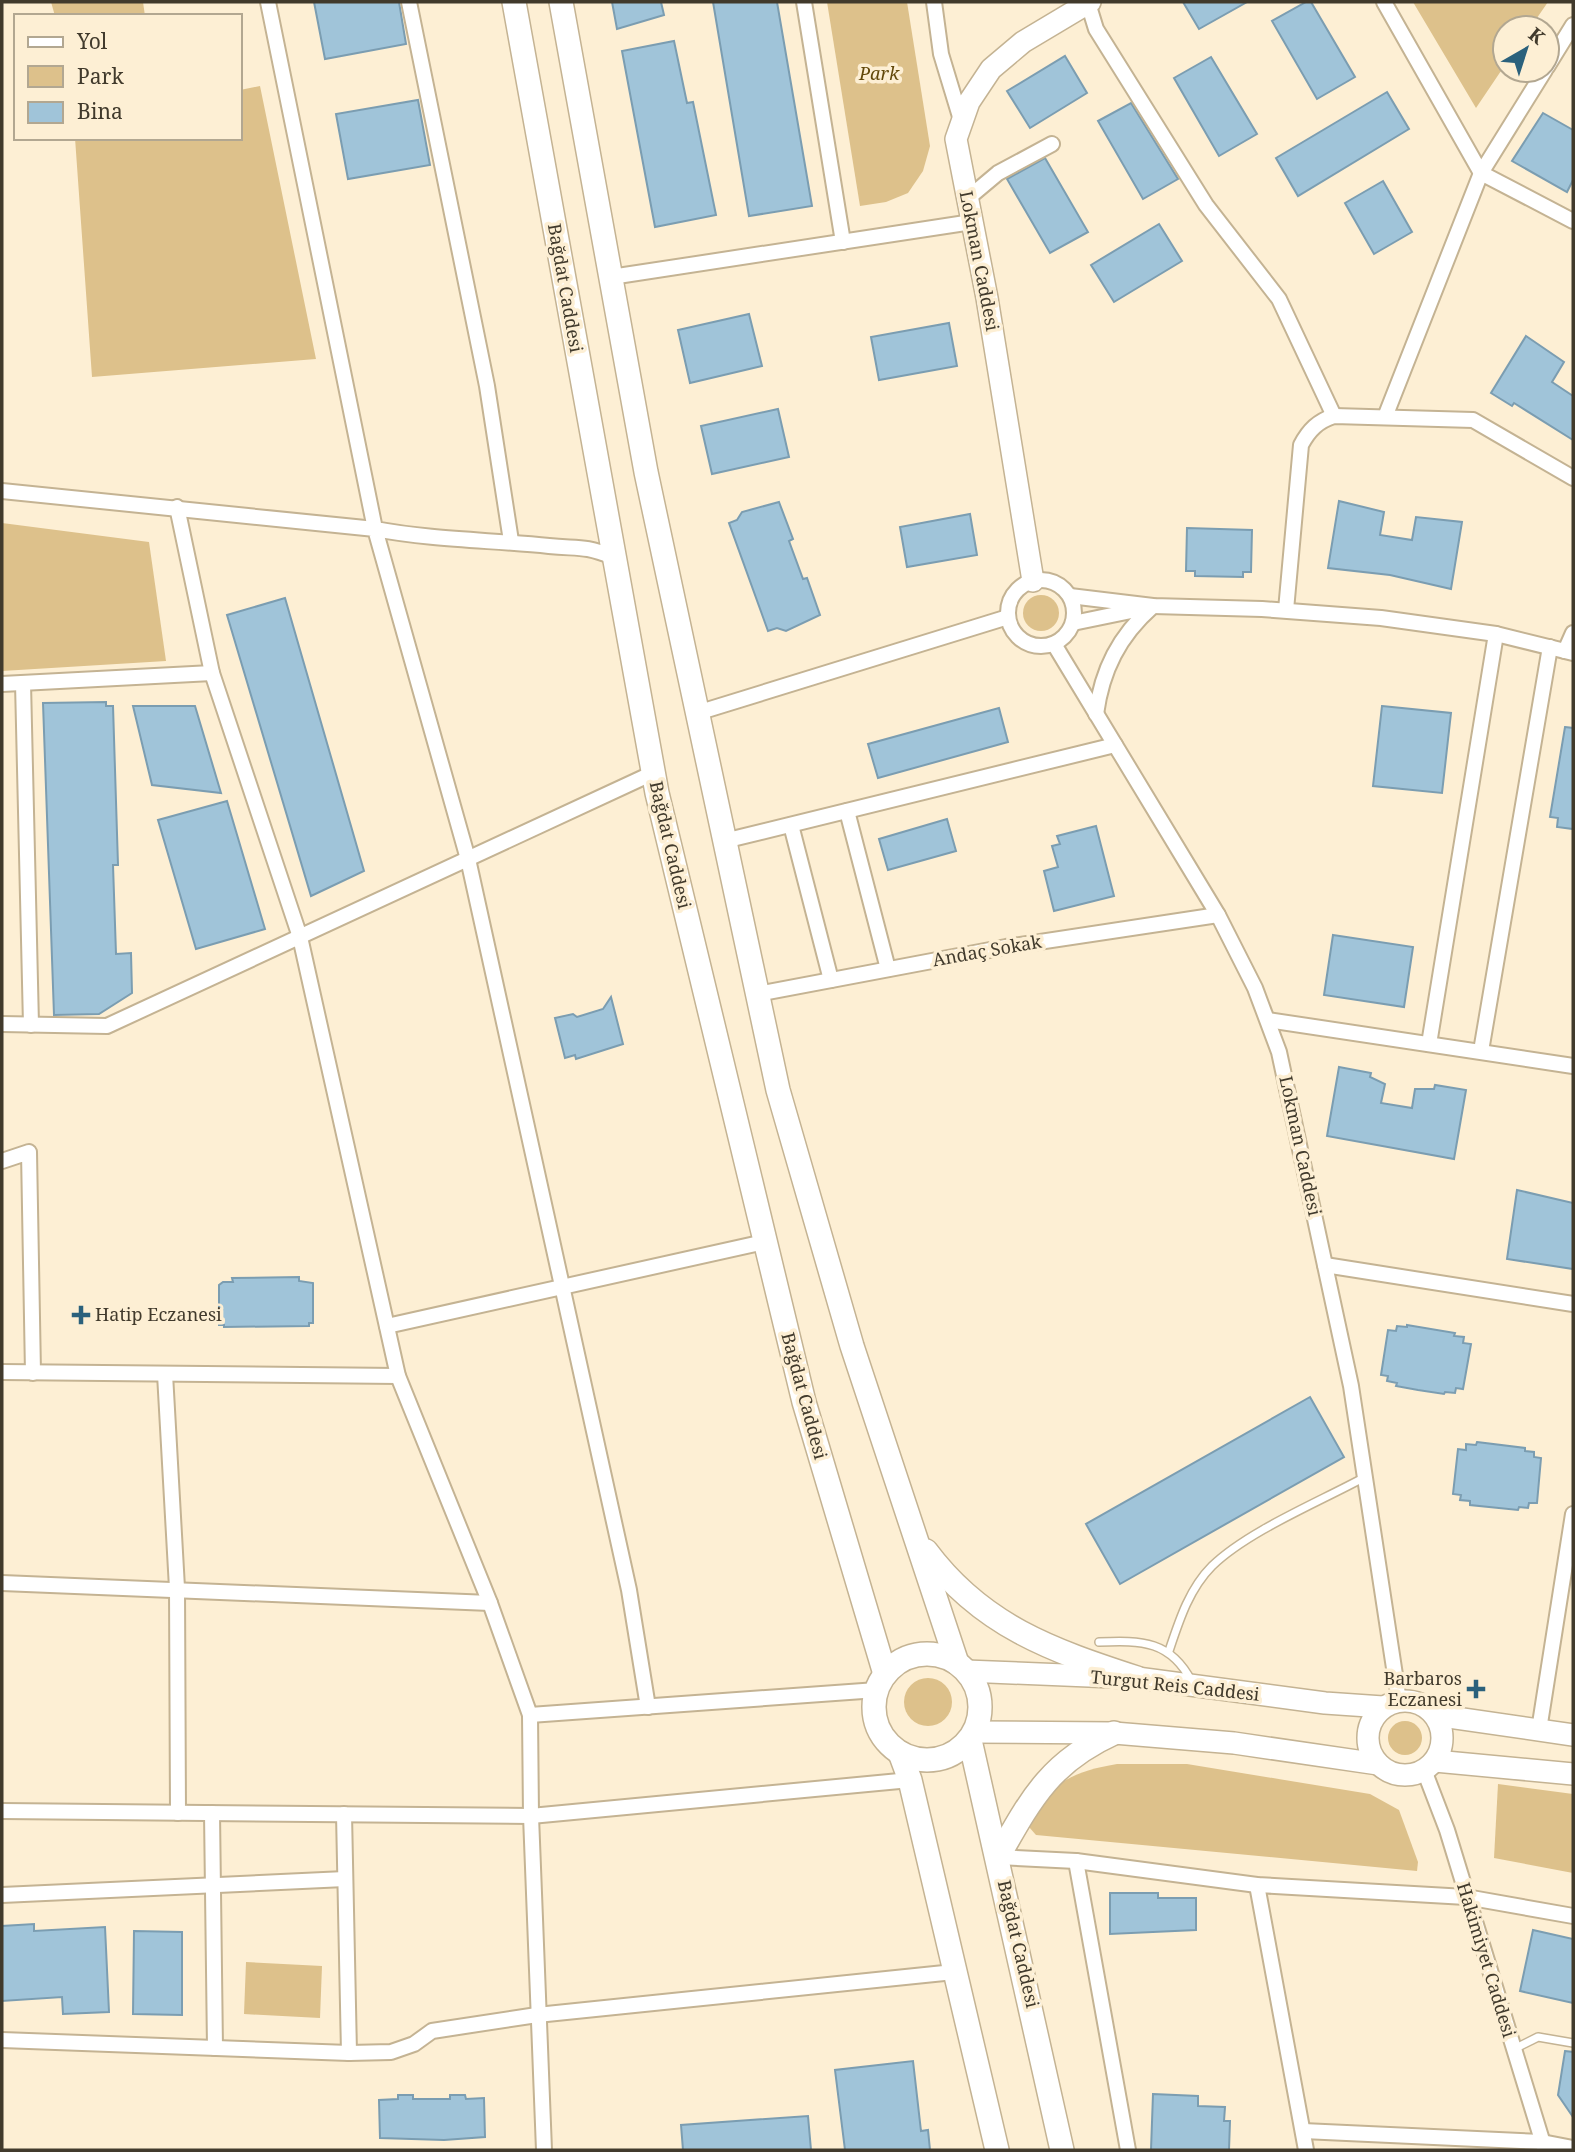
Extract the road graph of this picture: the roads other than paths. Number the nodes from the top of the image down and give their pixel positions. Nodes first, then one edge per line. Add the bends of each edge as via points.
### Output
1 (268, 2) edge
2 (409, 2) edge
3 (514, 2) edge
4 (561, 2) edge
5 (804, 2) edge
6 (934, 2) edge
7 (1384, 2) edge
8 (1089, 3) edge
9 (1573, 25) edge
10 (1561, 45) edge
11 (1537, 84) edge
12 (961, 120) junction
13 (1052, 144) dead end
14 (1481, 173) junction
15 (967, 199) junction
16 (1573, 221) edge
17 (972, 222) junction
18 (843, 242) junction
19 (611, 277) junction
20 (1334, 416) junction
21 (1385, 417) junction
22 (1573, 478) edge
23 (2, 491) edge
24 (177, 507) junction
25 (375, 529) junction
26 (511, 541) junction
27 (613, 557) junction
28 (1033, 581) junction
29 (1070, 596) junction
30 (1153, 606) junction
31 (1286, 610) junction
32 (1008, 617) junction
33 (1073, 624) junction
34 (1573, 633) edge
35 (1496, 634) junction
36 (1054, 644) junction
37 (1563, 650) edge
38 (212, 673) junction
39 (23, 683) junction
40 (2, 684) edge
41 (697, 713) junction
42 (1096, 714) junction
43 (1115, 745) junction
44 (653, 773) junction
45 (847, 811) junction
46 (791, 825) junction
47 (724, 841) junction
48 (468, 859) junction
49 (1218, 915) junction
50 (300, 937) junction
51 (888, 969) junction
52 (831, 980) junction
53 (757, 994) junction
54 (1268, 1020) junction
55 (2, 1024) edge
56 (31, 1025) junction
57 (1429, 1044) junction
58 (1481, 1051) junction
59 (1573, 1066) edge
60 (2, 1161) edge
61 (764, 1241) junction
62 (1325, 1265) junction
63 (564, 1287) junction
64 (1573, 1304) edge
65 (387, 1326) junction
66 (2, 1373) edge
67 (33, 1373) junction
68 (165, 1374) junction
69 (398, 1376) junction
70 (1365, 1477) junction
71 (1573, 1514) edge
72 (913, 1529) junction
73 (2, 1583) edge
74 (177, 1588) junction
75 (490, 1604) junction
76 (1098, 1642) dead end
77 (1169, 1651) junction
78 (961, 1667) junction
79 (1137, 1678) junction
80 (881, 1682) junction
81 (1194, 1686) junction
82 (1391, 1704) junction
83 (648, 1707) junction
84 (530, 1715) junction
85 (1435, 1715) junction
86 (1539, 1730) junction
87 (1114, 1733) junction
88 (1573, 1735) edge
89 (972, 1736) junction
90 (900, 1753) junction
91 (1378, 1764) junction
92 (1430, 1765) junction
93 (1573, 1774) edge
94 (909, 1780) junction
95 (2, 1811) edge
96 (178, 1813) junction
97 (212, 1813) junction
98 (344, 1814) junction
99 (531, 1816) junction
100 (998, 1857) junction
101 (1076, 1861) junction
102 (345, 1879) junction
103 (213, 1885) junction
104 (1257, 1885) junction
105 (2, 1895) edge
106 (1466, 1897) junction
107 (1573, 1916) edge
108 (954, 1972) junction
109 (537, 2015) junction
110 (2, 2040) edge
111 (1573, 2043) edge
112 (215, 2048) junction
113 (1514, 2050) junction
114 (349, 2053) junction
115 (1303, 2131) junction
116 (1543, 2146) edge
117 (1573, 2148) edge
118 (544, 2150) edge
119 (997, 2150) edge
120 (1062, 2150) edge
121 (1128, 2150) edge
122 (1306, 2150) edge

1 - 25 street
2 - 26 street via 487,386
3 - 27 main road, Bağdat Caddesi
4 - 19 main road
5 - 18 street
6 - 12 street via 941,54
7 - 14 street
8 - 12 street, Lokman Caddesi via 1006,55 979,85
8 - 20 street via 1096,29 1206,205 1279,299
9 - 10 street
11 - 14 street
12 - 15 street, Lokman Caddesi via 956,139
13 - 15 street via 998,173
14 - 16 street
14 - 21 street
15 - 17 street, Lokman Caddesi
17 - 18 street
17 - 28 street, Lokman Caddesi
18 - 19 street
19 - 41 main road
20 - 21 street
20 - 31 street via 1313,427 1301,445
21 - 22 street via 1473,420
23 - 24 street
24 - 25 street
24 - 38 street
25 - 26 street via 416,537
25 - 48 street
26 - 27 street via 585,546
27 - 44 main road, Bağdat Caddesi
28 - 29 street via 1056,583
28 - 32 street via 1013,594
29 - 30 street
29 - 33 street
30 - 31 street
30 - 33 street
30 - 42 street via 1129,630 1111,659
31 - 35 street
32 - 36 street via 1012,630 1026,643
32 - 41 street
33 - 36 street
34 - 37 street
35 - 37 street
35 - 57 street
36 - 42 street, Lokman Caddesi
37 - 58 street
38 - 39 street
38 - 50 street
39 - 40 street
39 - 56 street
41 - 47 main road
42 - 43 street, Lokman Caddesi
43 - 45 street
43 - 49 street, Lokman Caddesi
44 - 48 street
44 - 61 main road, Bağdat Caddesi
45 - 46 street
45 - 51 street
46 - 47 street
46 - 52 street
47 - 53 main road
48 - 50 street
48 - 63 street
49 - 51 street, Andaç Sokak
49 - 54 street, Lokman Caddesi
50 - 56 street via 107,1026
50 - 65 street
51 - 52 street, Andaç Sokak
52 - 53 street, Andaç Sokak
53 - 72 main road via 814,1218
54 - 57 street
54 - 62 street, Lokman Caddesi via 1288,1084
55 - 56 street
57 - 58 street
58 - 59 street
60 - 67 street via 29,1152
61 - 63 street
61 - 80 main road, Bağdat Caddesi
62 - 64 street
62 - 70 street, Lokman Caddesi
63 - 65 street
63 - 83 street via 629,1590
65 - 69 street
66 - 67 street
67 - 68 street
68 - 69 street
68 - 74 street
69 - 75 street
70 - 77 lane via 1234,1547 1212,1566 1189,1598
70 - 82 street, Lokman Caddesi
71 - 86 street
72 - 78 main road
72 - 79 main road via 953,1584 997,1620 1052,1648
73 - 74 street
74 - 75 street
74 - 96 street
75 - 84 street
76 - 77 lane via 1151,1644
77 - 81 lane via 1181,1661
78 - 79 street, Turgut Reis Caddesi
78 - 80 main road via 945,1657 919,1654 894,1665
78 - 89 main road via 979,1694 979,1720
79 - 81 street, Turgut Reis Caddesi
80 - 83 street
80 - 90 main road via 874,1708 877,1726
81 - 82 street, Turgut Reis Caddesi via 1325,1703
82 - 85 street via 1424,1705
82 - 91 street via 1375,1715 1368,1734
83 - 84 street
84 - 99 street
85 - 86 street
85 - 92 street via 1443,1741
86 - 88 street
87 - 89 street
87 - 91 street via 1234,1743
87 - 100 main road via 1077,1752 1046,1778
89 - 90 main road via 959,1750 937,1759 915,1759
89 - 100 main road, Bağdat Caddesi
90 - 94 main road
91 - 92 street via 1407,1775
92 - 93 street
92 - 106 street, Hakimiyet Caddesi
94 - 99 street
94 - 108 main road
95 - 96 street
96 - 97 street
97 - 98 street
97 - 103 street
98 - 99 street
98 - 102 street
99 - 109 street
100 - 101 street
100 - 120 main road, Bağdat Caddesi
101 - 104 street
101 - 121 street
102 - 103 street
102 - 114 street
103 - 105 street
103 - 112 street
104 - 106 street
104 - 115 street
106 - 107 street
106 - 113 street, Hakimiyet Caddesi
108 - 109 street
108 - 119 main road
109 - 114 street via 432,2031 391,2052
109 - 118 street
110 - 112 street
111 - 113 lane via 1538,2038
112 - 114 street
113 - 116 street, Hakimiyet Caddesi
115 - 116 street
115 - 122 street
116 - 117 street

